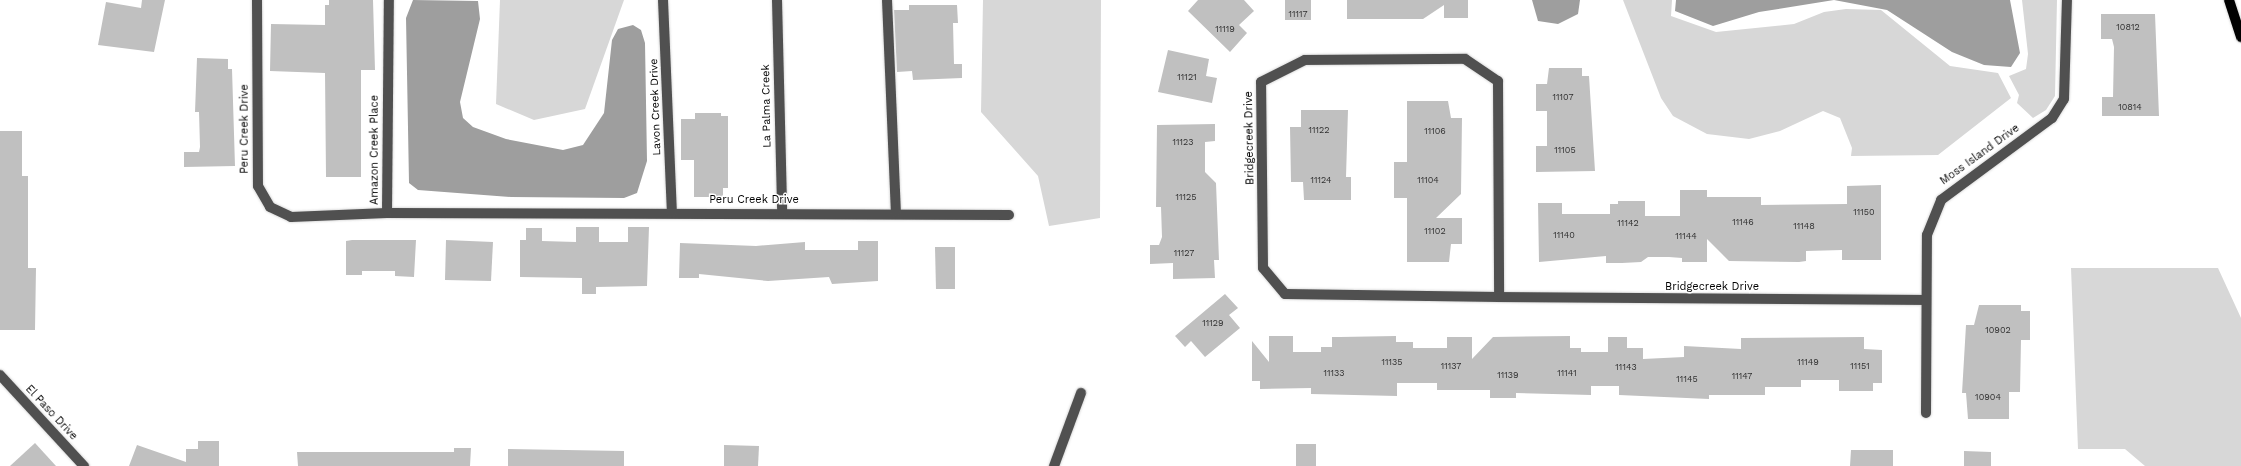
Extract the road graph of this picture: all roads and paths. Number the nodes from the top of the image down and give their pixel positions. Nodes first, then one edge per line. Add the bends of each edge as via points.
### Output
1 (255, 0) edge
2 (388, 0) edge
3 (663, 0) edge
4 (777, 0) edge
5 (888, 0) edge
6 (2067, 0) edge
7 (2229, 0) edge
8 (2241, 37) edge
9 (782, 212) junction
10 (896, 212) junction
11 (387, 213) junction
12 (499, 213) joint
13 (672, 213) junction
14 (1009, 215) dead end
15 (1499, 297) junction
16 (1926, 300) junction
17 (0, 375) edge
18 (1081, 394) dead end
19 (1926, 413) dead end
20 (84, 466) edge
21 (1054, 466) edge

1 - 11 street, Peru Creek Drive via 258,186 270,207 292,217
2 - 11 street, Amazon Creek Place
3 - 13 street, Lavon Creek Drive
4 - 9 street, La Palma Creek
5 - 10 street
6 - 16 street, Moss Island Drive via 2064,99 2052,118 1940,200 1927,235
7 - 8 main road
9 - 10 street, Peru Creek Drive
9 - 13 street, Peru Creek Drive
10 - 14 street, Peru Creek Drive
11 - 12 street, Amazon Creek Place
12 - 13 street, Peru Creek Drive
15 - 15 street, Bridgecreek Drive via 1498,81 1465,59 1450,59 1305,60 1261,82 1263,268 1286,294
15 - 16 street, Bridgecreek Drive
16 - 19 street, Moss Island Drive
17 - 20 street, El Paso Drive
18 - 21 street

